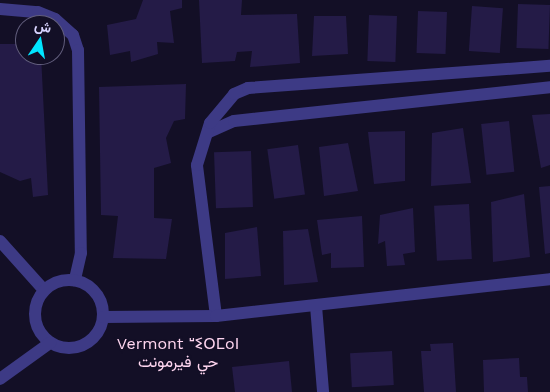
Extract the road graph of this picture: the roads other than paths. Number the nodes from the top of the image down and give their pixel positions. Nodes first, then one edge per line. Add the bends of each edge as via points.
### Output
1 (0, 9) edge
2 (550, 66) edge
3 (550, 87) edge
4 (209, 132) junction
5 (0, 241) edge
6 (550, 279) edge
7 (75, 280) junction
8 (44, 290) junction
9 (316, 306) junction
10 (216, 316) junction
11 (103, 317) junction
12 (50, 343) junction
13 (0, 380) edge
14 (323, 392) edge

1 - 7 street via 38,12 55,19 76,43 80,253
2 - 4 street via 248,88 234,94 218,109
3 - 4 street via 234,121
4 - 10 street via 197,165
5 - 8 street
6 - 9 street
7 - 8 street via 64,280
7 - 11 street via 99,297
8 - 12 street via 35,318
9 - 10 street
9 - 14 street
10 - 11 street
11 - 12 street via 100,328 84,345 61,347
12 - 13 street

